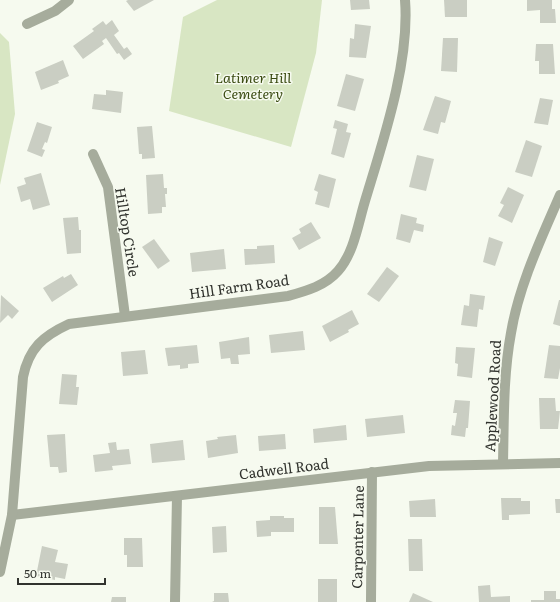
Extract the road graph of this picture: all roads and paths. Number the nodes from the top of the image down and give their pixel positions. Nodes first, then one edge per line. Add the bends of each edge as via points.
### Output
1 (69, 0) edge
2 (405, 0) edge
3 (27, 24) dead end
4 (93, 154) dead end
5 (560, 195) edge
6 (125, 316) junction
7 (503, 463) junction
8 (560, 463) edge
9 (372, 472) junction
10 (177, 496) junction
11 (12, 515) junction
12 (0, 572) edge
13 (175, 602) edge
14 (371, 602) edge

1 - 3 street via 55,11
2 - 6 street, Hill Farm Road via 402,62 383,139 350,252 338,271 324,283 308,291 288,296
4 - 6 street, Hilltop Circle via 108,187
5 - 7 street, Applewood Road via 533,257 511,332 505,386
6 - 11 street, Hill Farm Road via 69,324 50,332 37,344 26,362
7 - 8 street, Cadwell Road
7 - 9 street, Cadwell Road via 429,466
9 - 10 street, Cadwell Road
9 - 14 street, Carpenter Lane
10 - 11 street, Cadwell Road
10 - 13 street
11 - 12 street, Hill Farm Road

